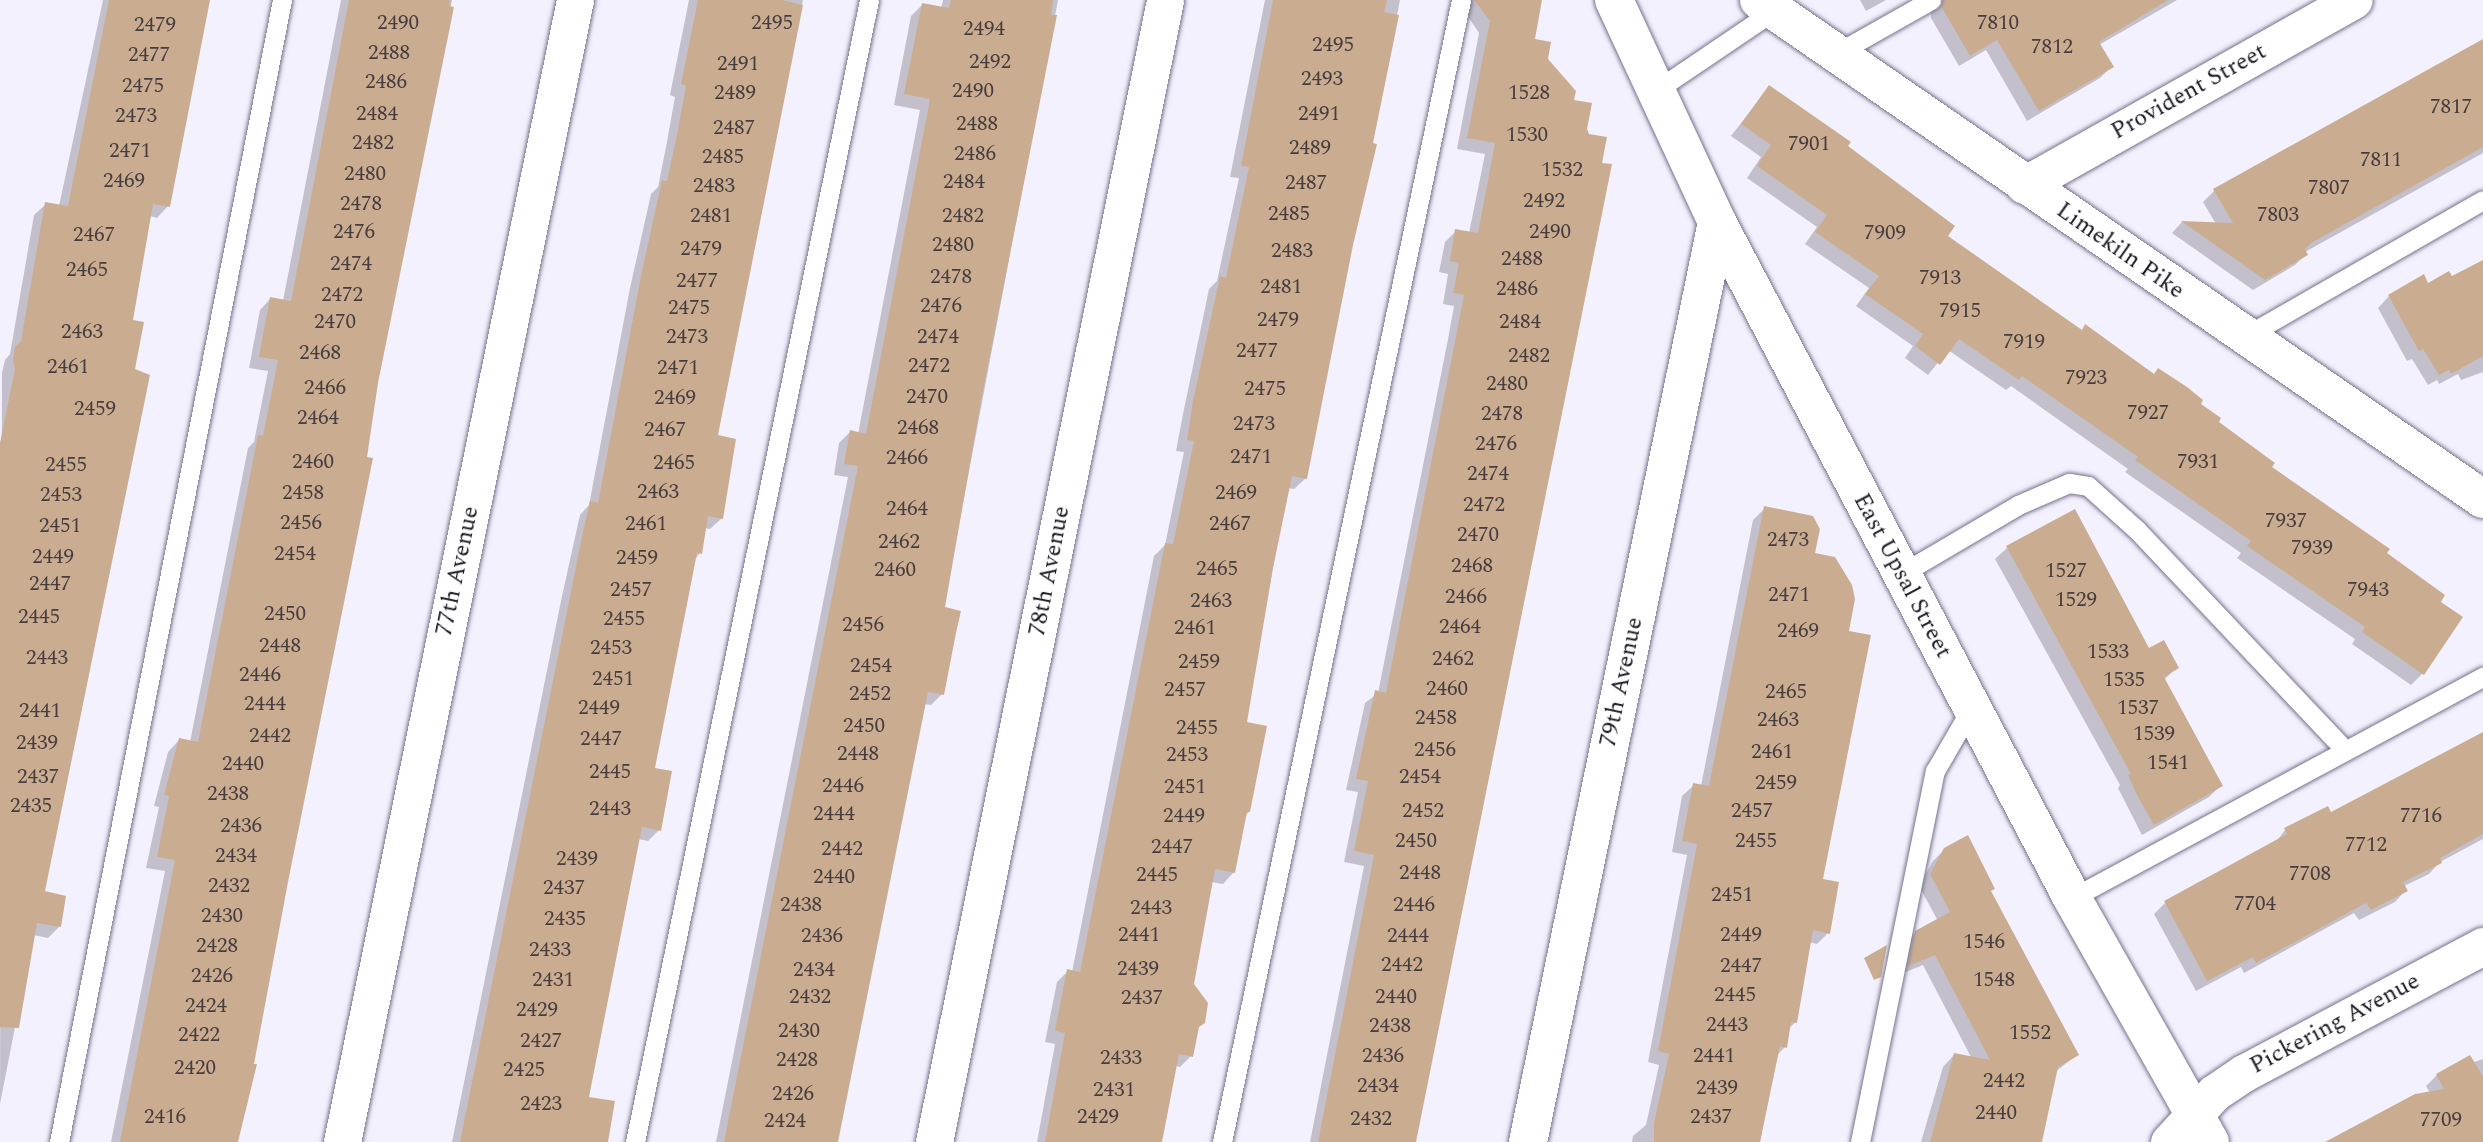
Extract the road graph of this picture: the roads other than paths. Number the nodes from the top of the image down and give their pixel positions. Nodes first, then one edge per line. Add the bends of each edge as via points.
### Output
1 (282, 0) edge
2 (575, 0) edge
3 (869, 0) edge
4 (1165, 0) edge
5 (1461, 0) edge
6 (1614, 0) edge
7 (1931, 0) edge
8 (2354, 0) edge
9 (1780, 4) edge
10 (1831, 49) junction
11 (1655, 91) junction
12 (2024, 185) junction
13 (2483, 200) edge
14 (1717, 222) junction
15 (2244, 337) junction
16 (2483, 499) edge
17 (1901, 574) junction
18 (2483, 677) edge
19 (1972, 708) junction
20 (2344, 749) junction
21 (2072, 898) junction
22 (2483, 946) edge
23 (2202, 1127) edge
24 (59, 1142) edge
25 (342, 1142) edge
26 (635, 1142) edge
27 (934, 1142) edge
28 (1222, 1142) edge
29 (1528, 1142) edge
30 (1860, 1142) edge
31 (2169, 1142) edge

1 - 24 lane
2 - 25 street, 77th Avenue
3 - 26 lane
4 - 27 street, 78th Avenue
5 - 28 lane
6 - 11 street, East Upsal Street
7 - 10 lane
8 - 12 street, Provident Street
9 - 10 street, Limekiln Pike
9 - 11 lane
10 - 12 street, Limekiln Pike
11 - 14 street, East Upsal Street
12 - 15 street, Limekiln Pike
13 - 15 lane
14 - 17 street, East Upsal Street
14 - 29 street, 79th Avenue
15 - 16 street, Limekiln Pike
17 - 19 street, East Upsal Street
17 - 20 lane via 2018,505 2069,483 2088,486 2137,530
18 - 20 lane
19 - 21 street, East Upsal Street
19 - 30 lane via 1935,771
20 - 21 lane
21 - 23 street, East Upsal Street
22 - 23 street, Pickering Avenue via 2244,1073 2214,1093
23 - 31 street, Pickering Avenue

